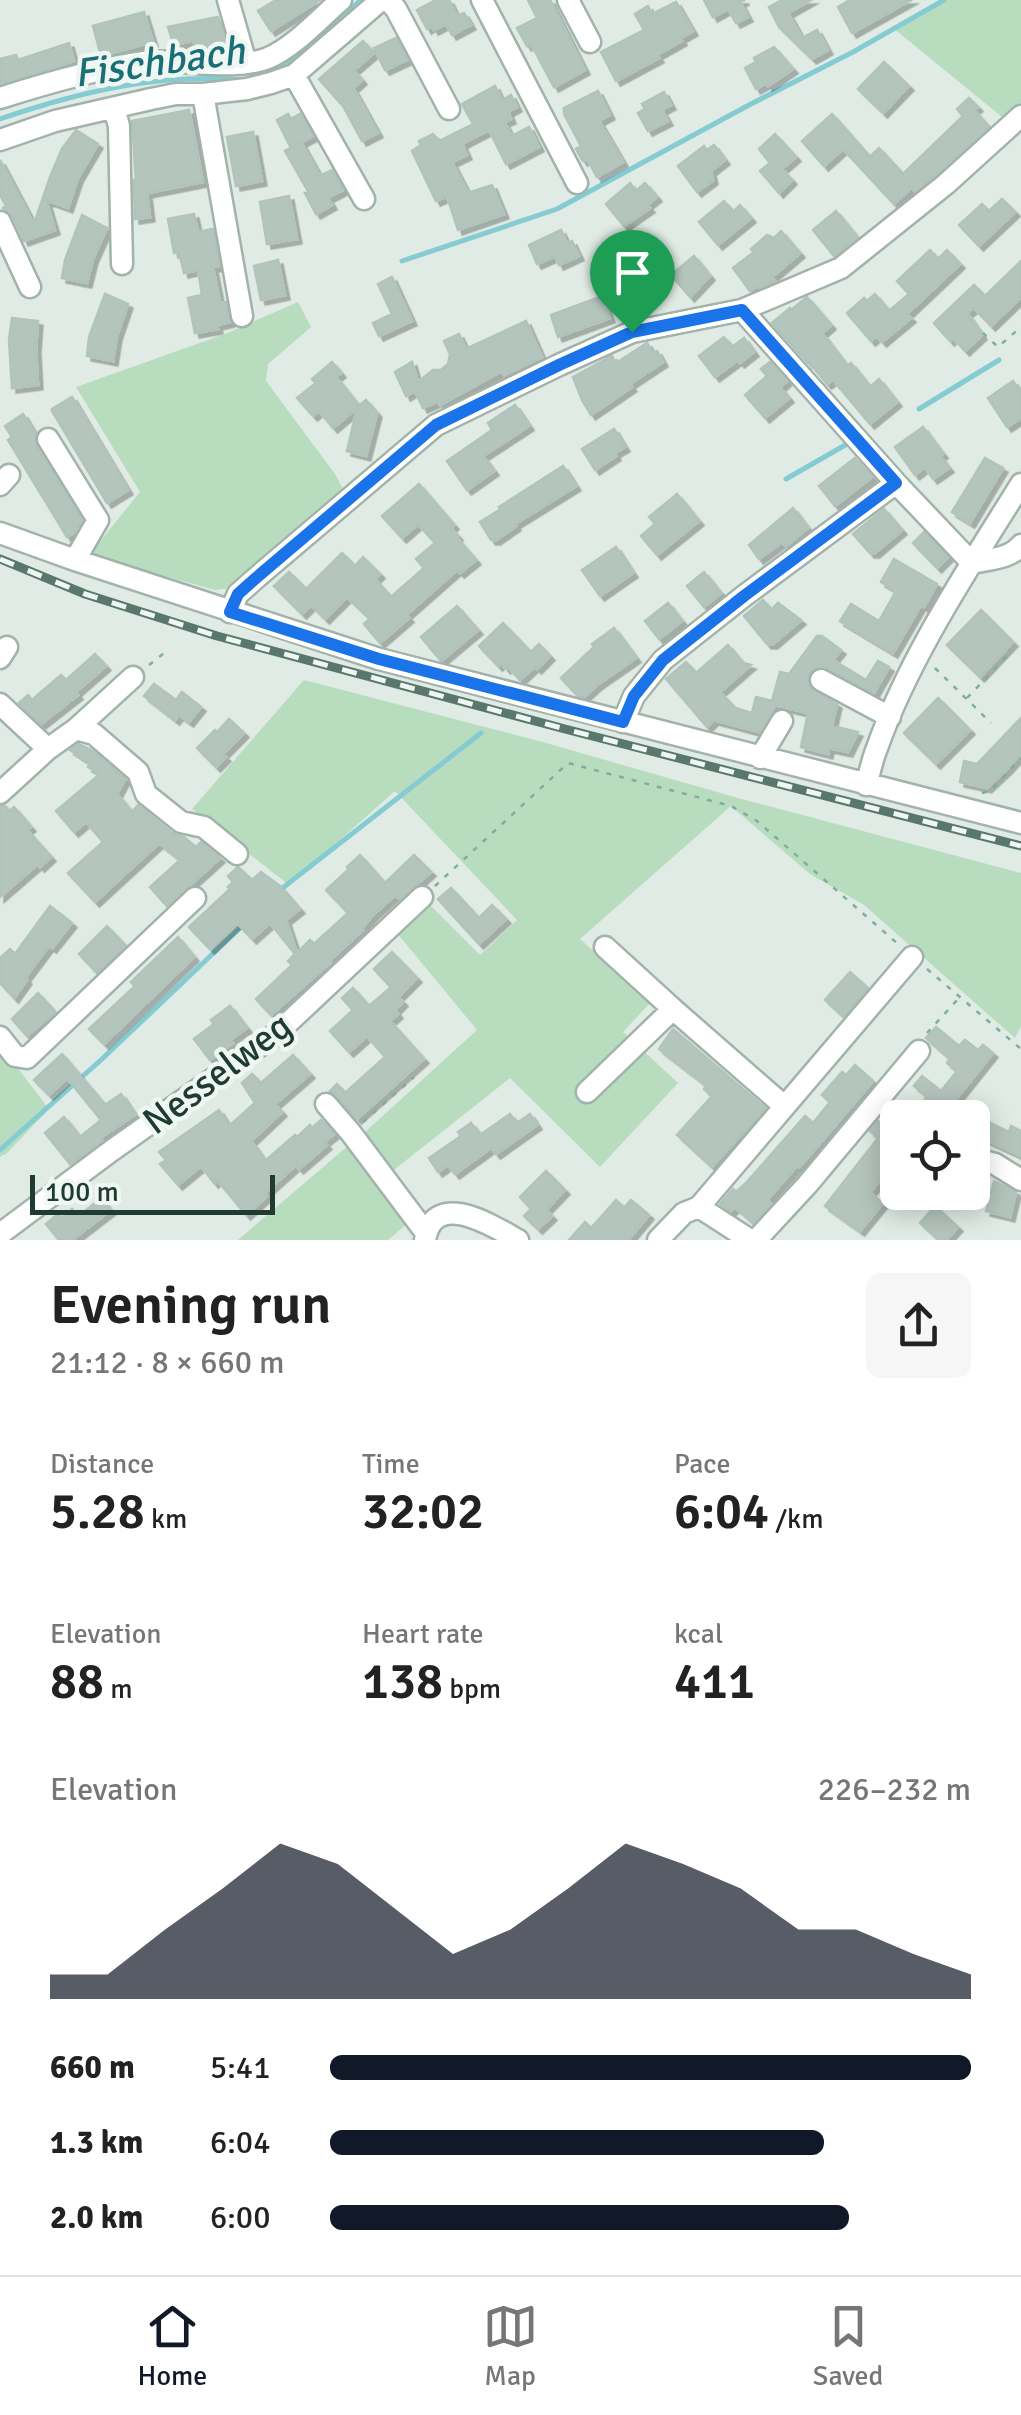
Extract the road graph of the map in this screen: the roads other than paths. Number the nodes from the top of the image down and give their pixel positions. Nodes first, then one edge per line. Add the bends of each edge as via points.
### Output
1 (228, 0) edge
2 (341, 0) edge
3 (384, 0) edge
4 (482, 0) edge
5 (568, 0) edge
6 (590, 42) dead end
7 (246, 62) junction
8 (294, 75) junction
9 (149, 80) junction
10 (203, 94) junction
11 (0, 98) edge
12 (114, 108) junction
13 (449, 110) dead end
14 (1021, 116) edge
15 (0, 140) edge
16 (577, 183) dead end
17 (364, 199) dead end
18 (0, 222) edge
19 (122, 264) dead end
20 (30, 287) dead end
21 (742, 310) junction
22 (242, 316) dead end
23 (48, 439) dead end
24 (896, 483) junction
25 (1021, 484) edge
26 (0, 533) edge
27 (1021, 546) edge
28 (75, 560) junction
29 (972, 563) junction
30 (230, 612) junction
31 (134, 677) road end
32 (821, 680) dead end
33 (0, 704) edge
34 (890, 717) junction
35 (782, 720) dead end
36 (623, 722) junction
37 (76, 729) junction
38 (48, 749) junction
39 (760, 758) junction
40 (866, 785) junction
41 (0, 793) edge
42 (1021, 823) edge
43 (237, 854) dead end
44 (422, 897) road end
45 (195, 898) dead end
46 (604, 947) dead end
47 (912, 957) road end
48 (673, 1009) junction
49 (0, 1036) edge
50 (923, 1043) road end
51 (587, 1092) dead end
52 (326, 1104) dead end
53 (784, 1106) junction
54 (990, 1163) edge
55 (1021, 1180) edge
56 (698, 1206) junction
57 (0, 1234) edge
58 (426, 1236) edge
59 (518, 1240) edge
60 (658, 1240) edge
61 (753, 1240) edge

1 - 7 street
2 - 7 street via 285,48
3 - 8 street
3 - 13 street via 396,10
4 - 16 street
5 - 6 street
7 - 9 street
8 - 10 street via 247,90
8 - 17 street
9 - 10 street via 176,94
9 - 11 street via 76,76
9 - 12 street
10 - 22 street
12 - 15 street
12 - 19 street
14 - 21 street via 842,268
18 - 20 street
21 - 24 street
21 - 30 street via 632,332 436,425 238,594
23 - 28 street via 98,520
24 - 29 street
24 - 36 street via 663,660
25 - 29 street
26 - 28 street
27 - 29 street via 1008,556
28 - 30 street
29 - 34 street
30 - 36 street via 379,659
31 - 37 street
32 - 34 street
33 - 38 street
34 - 40 street
35 - 39 street
36 - 39 street
37 - 38 street
37 - 43 street via 94,734 138,772 146,794 182,822 204,827
38 - 41 street
39 - 40 street
40 - 42 street
44 - 57 street, Nesselweg via 275,1035
45 - 49 street via 27,1058 15,1056
46 - 48 street
47 - 53 street
48 - 51 street
48 - 53 street
50 - 61 street via 807,1186
52 - 58 street
53 - 56 street
54 - 55 street
56 - 60 street
56 - 61 street
58 - 59 street via 433,1222 454,1213

